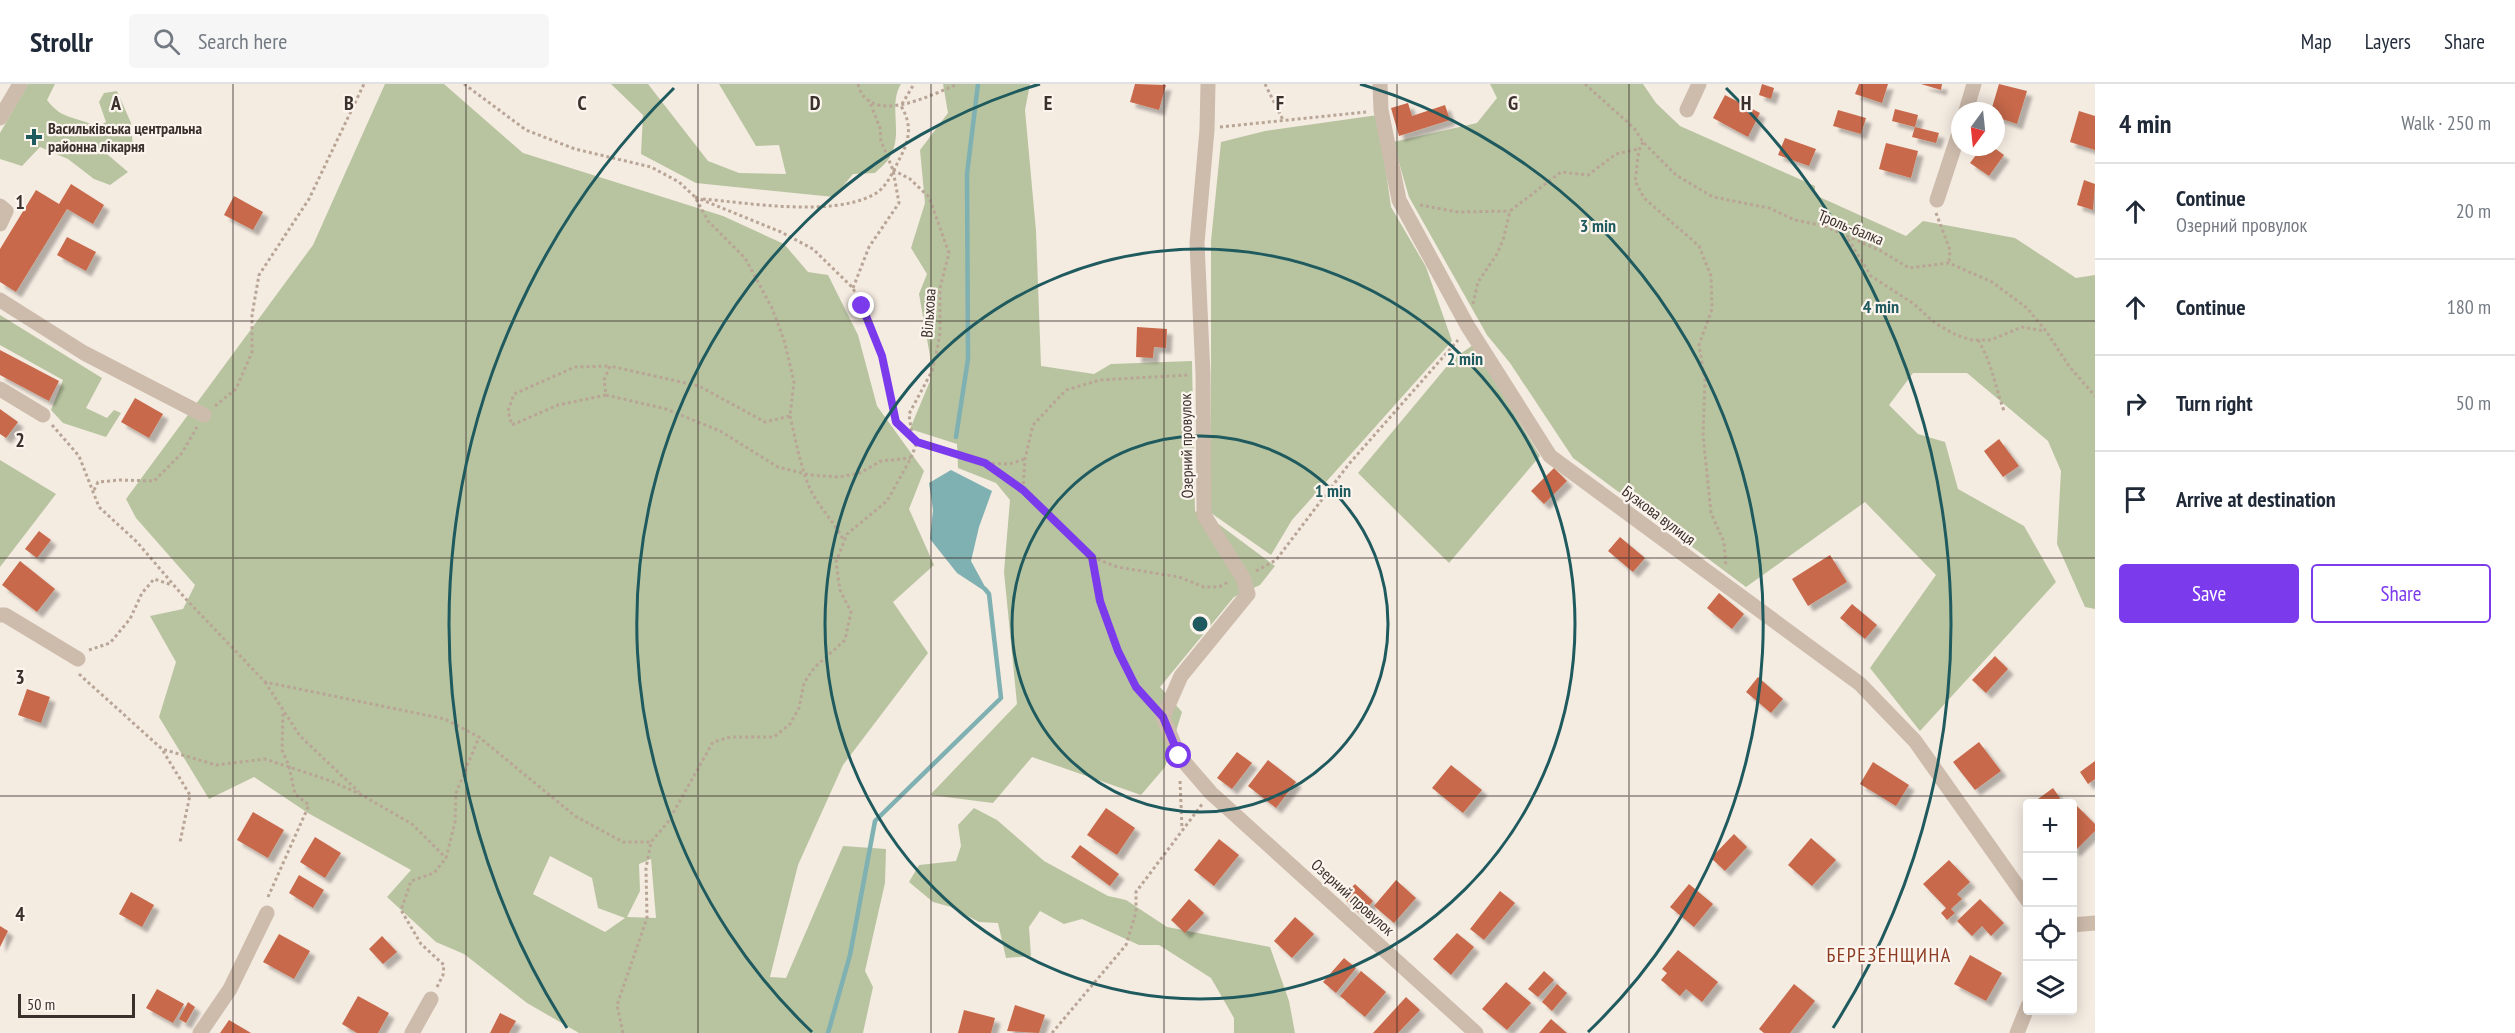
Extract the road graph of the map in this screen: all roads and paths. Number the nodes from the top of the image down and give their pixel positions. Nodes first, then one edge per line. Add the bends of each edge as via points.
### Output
1 (20, 84) edge
2 (364, 84) edge
3 (464, 84) edge
4 (858, 84) edge
5 (914, 84) edge
6 (958, 84) edge
7 (1208, 84) edge
8 (1265, 84) edge
9 (1380, 84) edge
10 (1585, 84) edge
11 (1699, 84) edge
12 (1974, 84) edge
13 (869, 100) junction
14 (1969, 102) edge
15 (902, 106) junction
16 (1381, 110) junction
17 (1688, 110) dead end
18 (0, 118) edge
19 (1283, 120) junction
20 (1207, 130) junction
21 (1643, 142) junction
22 (1638, 149) junction
23 (1951, 156) edge
24 (893, 170) junction
25 (695, 197) junction
26 (701, 199) junction
27 (1399, 200) junction
28 (1937, 200) joint
29 (0, 206) edge
30 (1510, 211) junction
31 (0, 224) edge
32 (1848, 239) junction
33 (1949, 263) junction
34 (853, 288) junction
35 (0, 300) edge
36 (1467, 325) junction
37 (2046, 331) junction
38 (1978, 340) junction
39 (610, 366) junction
40 (1203, 374) junction
41 (0, 389) edge
42 (606, 395) junction
43 (2095, 396) edge
44 (2004, 411) dead end
45 (43, 415) joint
46 (204, 415) junction
47 (790, 416) junction
48 (912, 436) junction
49 (917, 442) junction
50 (911, 458) junction
51 (1025, 459) junction
52 (985, 463) junction
53 (805, 474) junction
54 (1023, 490) junction
55 (94, 491) junction
56 (844, 541) junction
57 (1092, 557) junction
58 (1243, 578) junction
59 (174, 585) junction
60 (1728, 588) junction
61 (0, 615) edge
62 (83, 655) junction
63 (265, 682) junction
64 (284, 711) junction
65 (1163, 717) junction
66 (479, 737) junction
67 (162, 749) junction
68 (1179, 756) junction
69 (289, 766) junction
70 (1211, 793) junction
71 (360, 794) junction
72 (1182, 831) junction
73 (180, 842) dead end
74 (651, 842) junction
75 (446, 858) junction
76 (2023, 894) edge
77 (267, 913) joint
78 (2095, 923) edge
79 (2077, 925) edge
80 (431, 999) joint
81 (2024, 1015) edge
82 (200, 1033) edge
83 (412, 1033) edge
84 (623, 1033) edge
85 (1052, 1033) edge
86 (1476, 1033) edge
87 (2017, 1033) edge

1 - 18 street
2 - 46 path via 309,199 259,275 252,315 252,352 236,389
3 - 25 path via 526,130 575,149 651,167 679,182
4 - 13 path via 860,93
5 - 15 path
6 - 15 path
7 - 20 street, Озерний провулок
8 - 19 path
9 - 16 street, Бузкова вулиця
10 - 21 path, Троль-балка via 1634,128
11 - 17 street
12 - 14 street
13 - 15 path via 888,107
13 - 24 path
15 - 24 path via 909,119 905,147
16 - 19 path
16 - 27 street, Бузкова вулиця
19 - 20 path
20 - 40 street, Озерний провулок via 1197,243
21 - 22 path
21 - 32 path, Троль-балка via 1676,175 1713,197 1768,208 1824,226
22 - 30 path via 1616,154 1588,175 1561,172
22 - 60 path via 1635,181 1644,198 1699,246 1711,276 1712,309 1699,345 1706,380 1703,435 1711,513 1724,542
23 - 28 street
24 - 26 path via 874,195 829,207
24 - 34 path via 899,203 868,247
24 - 48 path, Вільхова via 929,197 949,253 940,288 937,350 932,371 909,414
25 - 26 path
25 - 47 path via 708,221 745,258 772,308 794,382
26 - 34 path via 813,249
27 - 30 path via 1458,212
27 - 36 street, Бузкова вулиця
28 - 33 path via 1936,217 1950,250
29 - 31 street via 6,211
30 - 36 path via 1497,254 1478,282
32 - 33 path, Троль-балка via 1881,251 1909,268
32 - 38 path via 1871,276 1935,323 1956,335
33 - 37 path via 1992,282 2027,308
34 - 48 path via 882,356 896,422
35 - 46 street via 84,353
36 - 58 path via 1460,338 1349,464 1276,560
36 - 60 street, Бузкова вулиця via 1550,456
37 - 38 path via 2022,327 1991,340
37 - 43 path
38 - 44 path via 1993,369
39 - 42 path via 604,380
39 - 42 path via 575,367 558,372 514,394 508,411 512,425 558,405
39 - 47 path via 699,386 765,422
40 - 51 path via 1100,380 1066,390 1033,426
40 - 58 street, Озерний провулок via 1204,515
41 - 45 street
42 - 53 path via 666,409 720,431 778,467
45 - 55 path via 79,456
46 - 55 path via 182,453 154,481 98,482
47 - 53 path
48 - 49 path
49 - 50 path
49 - 52 path
50 - 53 path via 881,461 860,473 839,477
50 - 56 path via 887,501
51 - 52 path via 1009,464
51 - 54 path
52 - 54 path
53 - 56 path via 811,492
54 - 57 path
55 - 59 path via 99,507
56 - 74 path via 836,562 840,590 851,612 845,640 814,668 804,683 799,708 774,737 731,737 713,742 668,822
57 - 58 path via 1117,567 1179,577 1204,587 1219,587
57 - 65 path via 1100,601 1118,651 1136,687
58 - 65 street via 1248,594 1181,676
59 - 62 path via 154,579 110,643
59 - 63 path
60 - 76 street, Бузкова вулиця via 1860,684 1913,738
61 - 62 street
62 - 67 path via 75,671
63 - 64 path
63 - 66 path via 445,719
64 - 69 path via 282,750
64 - 71 path via 300,736
65 - 68 street, Озерний провулок
66 - 74 path via 575,816 623,842
66 - 75 path via 456,793 455,822
67 - 69 path via 216,765 265,759
67 - 73 path via 190,795
68 - 70 street, Озерний провулок
68 - 72 path
69 - 71 path
69 - 77 path via 295,794 309,805 264,906
70 - 72 path
70 - 86 street, Озерний провулок
71 - 75 path via 412,824
72 - 85 path via 1136,892 1136,912 1126,945
74 - 84 path via 646,868 647,918 617,1005
75 - 80 path via 434,873 411,881 401,910 421,944 444,965
77 - 82 street via 230,989
78 - 79 street
80 - 83 street
81 - 87 street

